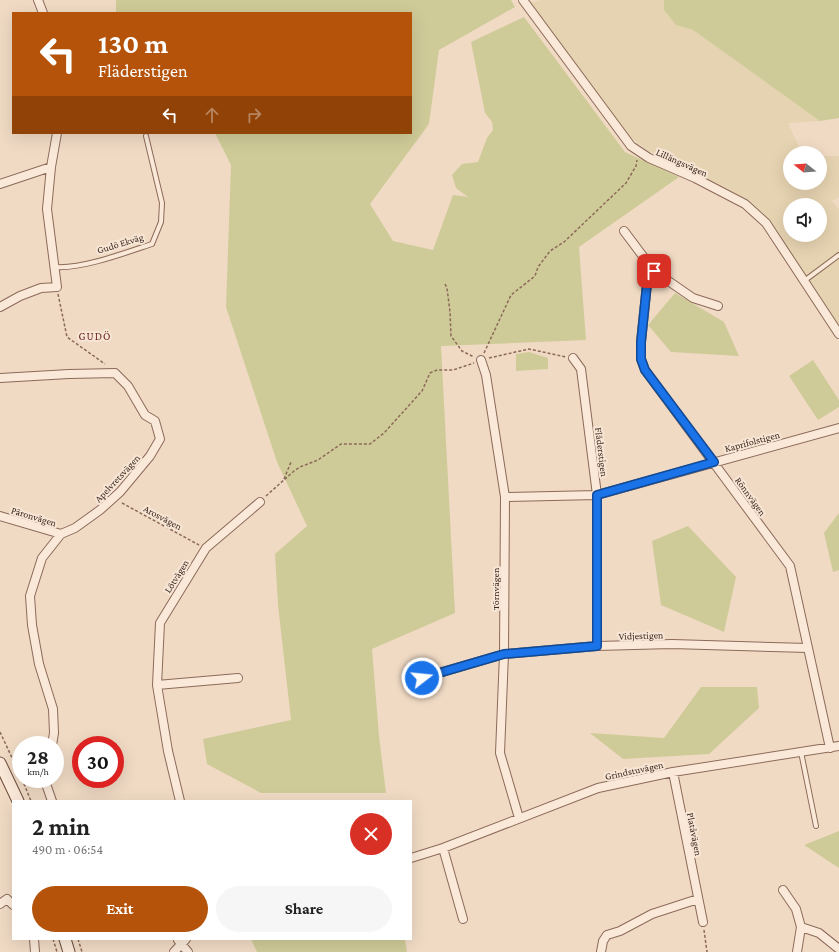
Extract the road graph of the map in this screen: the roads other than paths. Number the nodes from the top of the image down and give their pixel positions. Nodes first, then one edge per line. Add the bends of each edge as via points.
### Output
1 (38, 0) edge
2 (523, 0) edge
3 (43, 12) edge
4 (57, 134) edge
5 (146, 136) dead end
6 (51, 167) junction
7 (0, 184) edge
8 (624, 231) dead end
9 (839, 255) edge
10 (55, 267) junction
11 (654, 271) junction
12 (804, 281) junction
13 (0, 306) edge
14 (718, 306) dead end
15 (839, 334) edge
16 (573, 358) road end
17 (481, 360) road end
18 (0, 378) edge
19 (839, 428) edge
20 (714, 462) junction
21 (597, 495) junction
22 (505, 497) junction
23 (260, 502) road end
24 (0, 516) edge
25 (61, 534) junction
26 (597, 646) junction
27 (808, 648) junction
28 (504, 654) junction
29 (238, 678) dead end
30 (408, 682) dead end
31 (157, 685) junction
32 (54, 736) edge
33 (839, 746) edge
34 (830, 748) junction
35 (801, 752) junction
36 (0, 762) edge
37 (673, 772) junction
38 (47, 788) edge
39 (18, 800) edge
40 (52, 800) edge
41 (180, 800) edge
42 (519, 818) junction
43 (816, 826) dead end
44 (443, 848) junction
45 (412, 858) edge
46 (783, 890) dead end
47 (10, 896) edge
48 (698, 899) junction
49 (0, 904) edge
50 (463, 919) dead end
51 (703, 922) road end
52 (801, 927) junction
53 (34, 940) edge
54 (65, 940) edge
55 (181, 940) edge
56 (839, 949) edge
57 (35, 952) edge
58 (69, 952) edge
59 (174, 952) edge
60 (188, 952) edge
61 (601, 952) edge
62 (797, 952) edge

1 - 3 street
2 - 12 street, Lillängsvägen via 631,146 649,158 745,204 766,223
4 - 6 street
5 - 10 lane, Gudö Ekväg via 162,203 162,222 152,244 99,261 64,268
6 - 7 street
6 - 10 street via 47,209
8 - 11 street
9 - 12 lane
10 - 13 street via 57,287 41,288
11 - 14 street via 693,298
11 - 20 street, Rönnvägen via 647,284 641,359 645,370
12 - 15 street, Lillängsvägen
16 - 21 street, Fläderstigen via 581,369
17 - 22 street, Törnvägen via 486,375
18 - 25 street, Apelvretsvägen via 116,373 128,386 145,415 155,421 160,439 150,456 100,510 75,528
19 - 20 street, Kaprifolstigen
20 - 21 street, Kaprifolstigen
20 - 27 street, Rönnvägen via 790,566
21 - 22 street, Kaprifolstigen
21 - 26 street, Fläderstigen
22 - 28 street, Törnvägen
23 - 31 street, Lötvägen via 206,548 160,623
24 - 25 street, Päronvägen
25 - 32 street, Apelvretsvägen via 42,558 30,596 39,664 53,709
26 - 27 street, Vidjestigen via 672,644
26 - 28 street, Vidjestigen
27 - 34 street, Rönnvägen
28 - 30 street, Vidjestigen
28 - 42 street, Törnvägen via 500,753
29 - 31 street
31 - 41 street, Lötvägen via 168,751
33 - 34 street, Grindstuvägen
34 - 35 street, Grindstuvägen
35 - 37 street, Grindstuvägen
35 - 43 lane
36 - 39 main road
37 - 42 street, Grindstuvägen via 598,788
37 - 48 street, Platåvägen
38 - 40 street
42 - 44 street, Grindstuvägen
44 - 45 street, Grindstuvägen
44 - 50 street
46 - 52 street via 796,909
47 - 49 street
48 - 51 street, Platåvägen
48 - 61 street via 652,914 607,935
52 - 56 street via 819,933
52 - 62 street
53 - 57 street
54 - 58 main road
55 - 59 street
55 - 60 street

